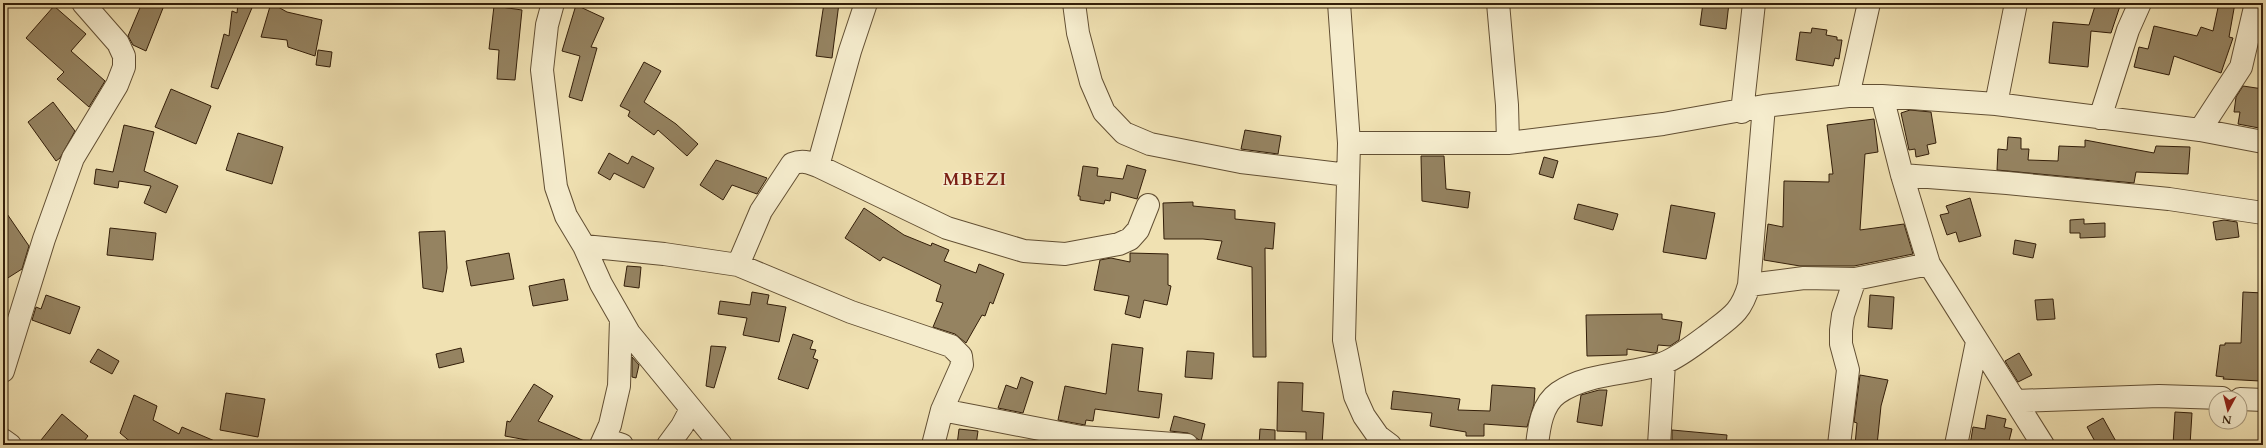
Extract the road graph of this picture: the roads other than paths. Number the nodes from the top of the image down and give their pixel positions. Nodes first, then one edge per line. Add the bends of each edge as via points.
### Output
1 (84, 3) edge
2 (553, 3) edge
3 (866, 3) edge
4 (1074, 3) edge
5 (1339, 3) edge
6 (1498, 3) edge
7 (1754, 3) edge
8 (1869, 3) edge
9 (2016, 3) edge
10 (2140, 3) edge
11 (2256, 3) edge
12 (1848, 96) junction
13 (1882, 96) junction
14 (1996, 104) junction
15 (1764, 106) junction
16 (1742, 112) junction
17 (2100, 118) junction
18 (2200, 130) junction
19 (2263, 142) edge
20 (1349, 143) junction
21 (1508, 144) junction
22 (818, 166) junction
23 (1348, 175) junction
24 (1902, 175) junction
25 (1148, 205) dead end
26 (2263, 213) edge
27 (584, 246) junction
28 (1929, 264) junction
29 (738, 265) junction
30 (1855, 280) junction
31 (1749, 285) junction
32 (621, 319) junction
33 (1976, 342) junction
34 (1664, 362) junction
35 (3, 371) edge
36 (2208, 398) edge
37 (2248, 399) edge
38 (2263, 400) edge
39 (2016, 401) junction
40 (691, 408) junction
41 (942, 410) junction
42 (3, 440) edge
43 (609, 443) edge
44 (10, 445) edge
45 (668, 445) edge
46 (721, 445) edge
47 (933, 445) edge
48 (1187, 445) edge
49 (1390, 445) edge
50 (1537, 445) edge
51 (1659, 445) edge
52 (1839, 445) edge
53 (1956, 445) edge
54 (2043, 445) edge

1 - 35 street via 118,43 124,56 124,67 117,85 73,158 44,239
2 - 27 street via 547,25 542,70 556,187 566,216
3 - 22 street
4 - 23 street via 1078,33 1091,82 1104,112 1124,133 1157,146 1241,162
5 - 20 street
6 - 21 street
7 - 16 street
8 - 12 street
9 - 14 street
10 - 17 street via 2128,30
11 - 18 street via 2241,67
12 - 13 street
12 - 15 street
13 - 14 street
13 - 24 street
14 - 17 street
15 - 16 street
15 - 31 street
16 - 21 street
17 - 18 street
18 - 19 street
20 - 21 street
20 - 23 street
22 - 25 street via 947,228 1024,251 1066,254 1119,244 1130,239 1138,230
22 - 29 street via 804,161 792,164 761,211
23 - 49 street via 1344,340 1355,396 1364,416 1378,436
24 - 26 street via 2007,182 2146,196
24 - 28 street
27 - 29 street
27 - 32 street via 601,284
28 - 30 street
28 - 33 street
29 - 41 street via 851,312 951,346 962,356 962,365
30 - 31 street via 1804,278
30 - 52 street via 1843,315 1841,330 1841,344 1848,370
31 - 34 street via 1745,301 1737,313 1684,352
32 - 40 street via 629,333
32 - 43 street via 619,386
33 - 39 street
33 - 53 street
34 - 50 street via 1582,382 1558,393 1545,407
34 - 51 street
36 - 39 street via 2159,396
37 - 38 street
39 - 54 street
40 - 45 street
40 - 46 street
41 - 47 street
41 - 48 street via 1081,437
42 - 44 street

